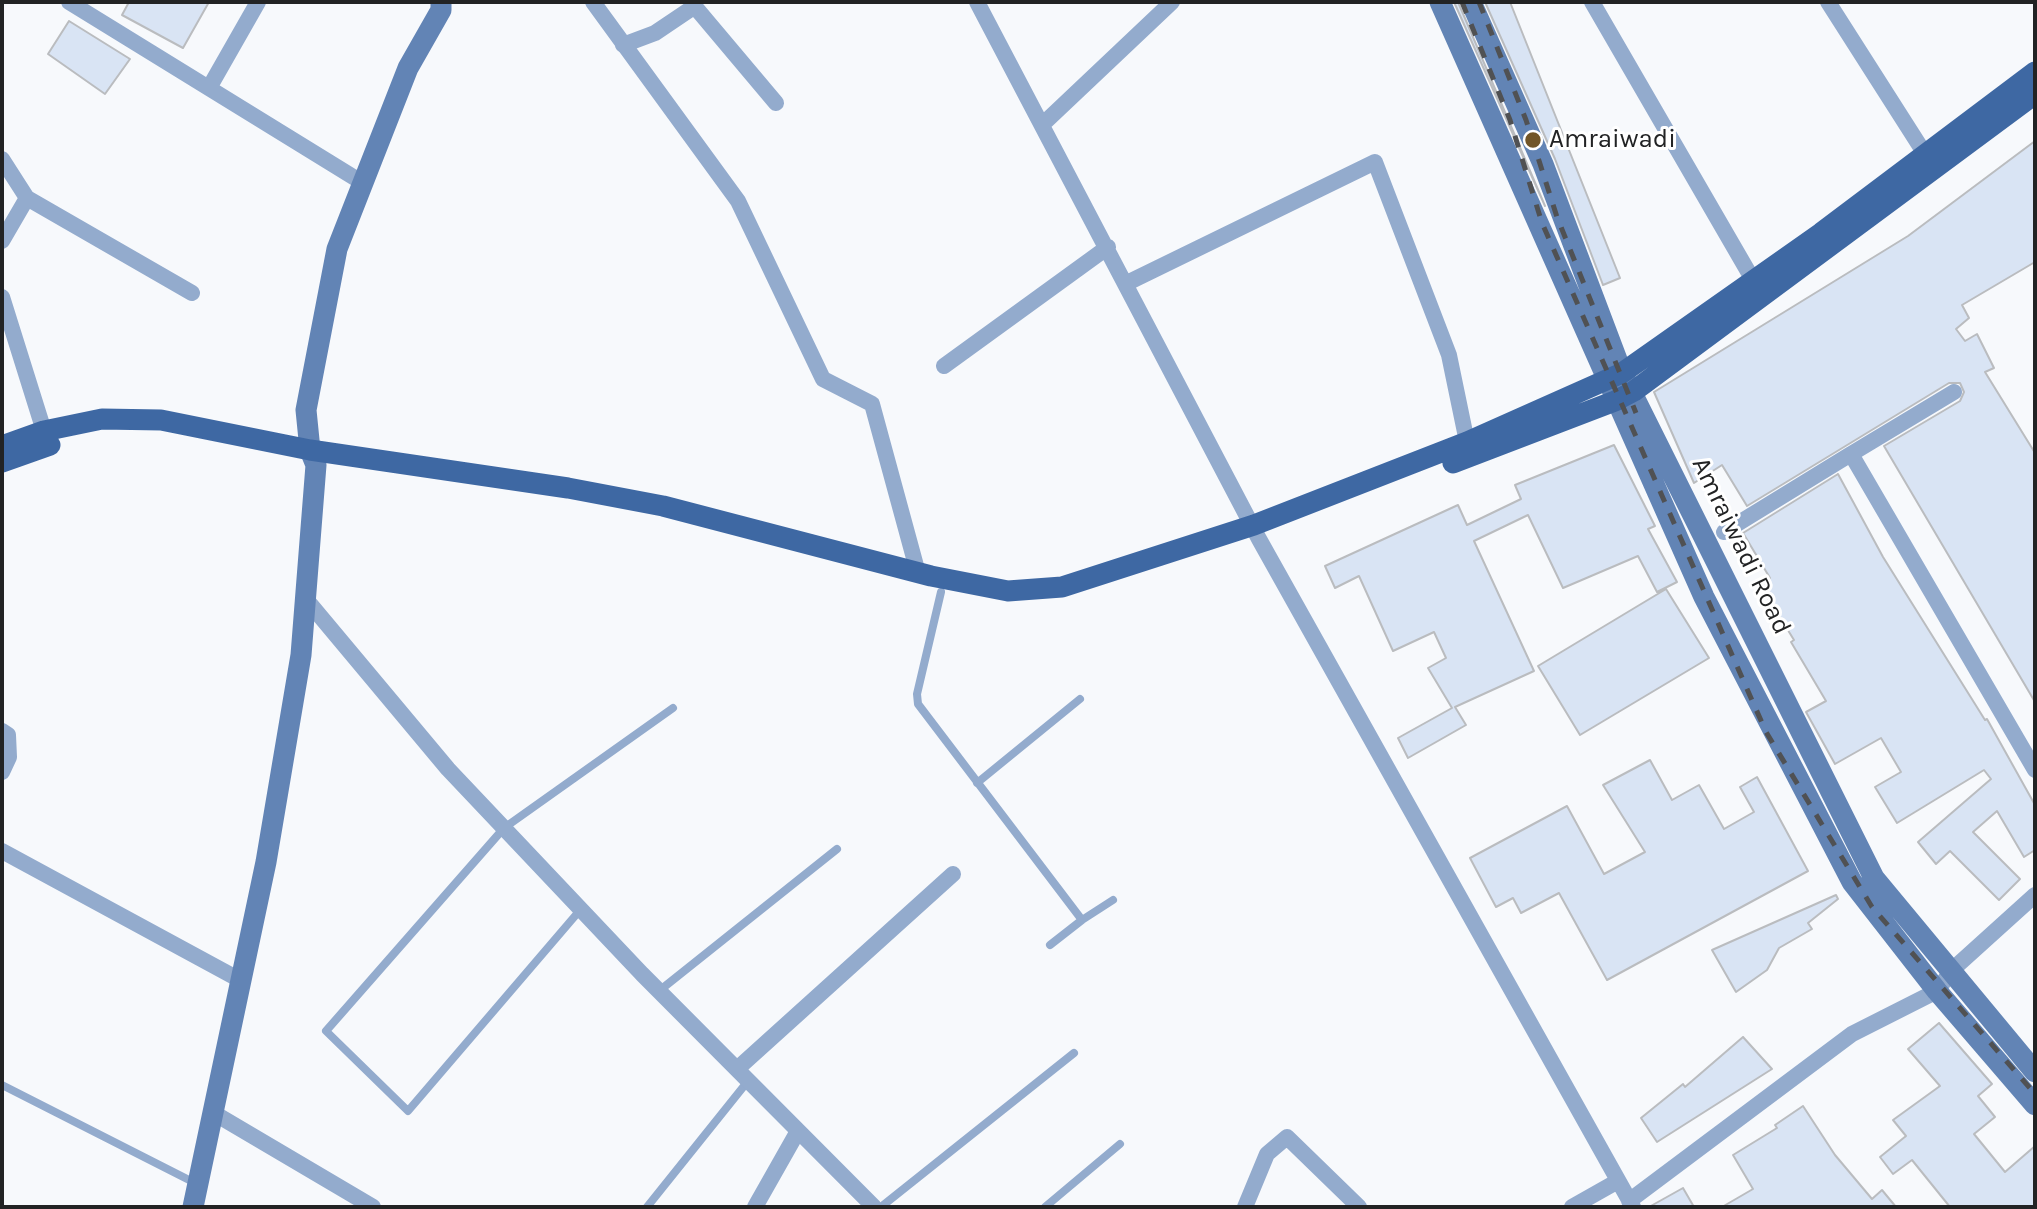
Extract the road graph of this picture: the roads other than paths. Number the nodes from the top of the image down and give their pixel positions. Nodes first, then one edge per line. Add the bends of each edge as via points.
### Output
1 (69, 2) edge
2 (258, 2) edge
3 (593, 2) edge
4 (977, 2) edge
5 (1172, 2) edge
6 (1440, 2) edge
7 (1592, 2) edge
8 (1828, 2) edge
9 (1475, 3) edge
10 (693, 4) edge
11 (444, 5) edge
12 (623, 45) junction
13 (2035, 72) edge
14 (209, 88) junction
15 (2035, 94) edge
16 (776, 103) dead end
17 (1043, 124) junction
18 (1925, 154) junction
19 (2, 159) edge
20 (363, 183) junction
21 (27, 198) junction
22 (2, 241) edge
23 (1108, 247) junction
24 (1753, 280) junction
25 (1127, 283) junction
26 (191, 293) dead end
27 (2, 297) edge
28 (944, 366) dead end
29 (1615, 376) junction
30 (1954, 392) dead end
31 (1625, 396) junction
32 (44, 431) junction
33 (1466, 442) junction
34 (2, 446) edge
35 (1851, 454) junction
36 (313, 458) junction
37 (2, 461) edge
38 (1256, 532) junction
39 (1724, 532) dead end
40 (918, 573) junction
41 (941, 592) junction
42 (305, 598) junction
43 (1080, 699) dead end
44 (673, 708) dead end
45 (2, 731) edge
46 (2035, 770) edge
47 (2, 772) edge
48 (977, 783) junction
49 (504, 828) junction
50 (838, 849) dead end
51 (2, 851) edge
52 (953, 874) dead end
53 (2035, 895) edge
54 (1113, 900) dead end
55 (581, 909) junction
56 (1082, 920) junction
57 (1049, 945) dead end
58 (1952, 970) junction
59 (240, 980) junction
60 (659, 991) junction
61 (1937, 991) junction
62 (1074, 1053) dead end
63 (2035, 1072) edge
64 (743, 1075) junction
65 (2, 1085) edge
66 (2035, 1105) edge
67 (212, 1112) junction
68 (798, 1131) junction
69 (1120, 1144) dead end
70 (1618, 1181) junction
71 (197, 1184) junction
72 (1631, 1204) edge
73 (192, 1207) edge
74 (373, 1207) edge
75 (647, 1207) edge
76 (755, 1207) edge
77 (874, 1207) edge
78 (881, 1207) edge
79 (1045, 1207) edge
80 (1245, 1207) edge
81 (1359, 1207) edge
82 (1572, 1207) edge

1 - 14 street
2 - 14 street
3 - 12 street
4 - 17 street
5 - 17 street
6 - 29 main road
7 - 24 street
8 - 18 street
9 - 29 main road via 1543,164
10 - 12 street via 655,33
10 - 16 street
11 - 20 main road via 408,68
12 - 40 street via 738,201 823,379 873,404
13 - 18 main road
14 - 20 street
15 - 31 main road
17 - 23 street
18 - 24 main road
19 - 21 street
20 - 36 main road via 337,249 306,410
21 - 22 street
21 - 26 street
23 - 25 street
23 - 28 street
24 - 29 main road
25 - 33 street via 1375,162 1449,355
25 - 38 street
27 - 32 street
29 - 31 main road
29 - 33 main road
30 - 35 street
31 - 38 main road
31 - 58 main road, Amraiwadi Road via 1874,878
31 - 61 main road via 1704,597 1852,882
32 - 34 main road
32 - 36 main road via 102,419 162,420
33 - 38 main road
35 - 39 street
35 - 46 street
36 - 37 main road via 149,434 104,433
36 - 40 main road via 568,488 663,506
36 - 41 main road via 660,520
36 - 42 main road
38 - 40 main road via 1062,587 1008,591
38 - 41 main road via 1064,601 1007,606
38 - 70 street
41 - 48 lane via 918,704
42 - 49 street via 448,769
42 - 59 main road via 301,655 266,862
43 - 48 lane
44 - 49 lane
45 - 47 street via 8,735 9,757
48 - 56 lane
49 - 55 street
49 - 55 lane via 326,1031 408,1111
50 - 60 lane
51 - 59 street
52 - 64 street
53 - 58 street
54 - 56 lane
55 - 60 street
56 - 57 lane
58 - 61 street
58 - 63 main road, Amraiwadi Road
59 - 67 main road
60 - 64 street
61 - 66 main road
61 - 72 street via 1852,1034
62 - 78 lane
64 - 68 street
64 - 75 lane
65 - 71 lane
67 - 71 main road
67 - 74 street
68 - 76 street
68 - 77 street
69 - 79 lane
70 - 72 street
70 - 82 street
71 - 73 main road
80 - 81 street via 1267,1154 1287,1137

